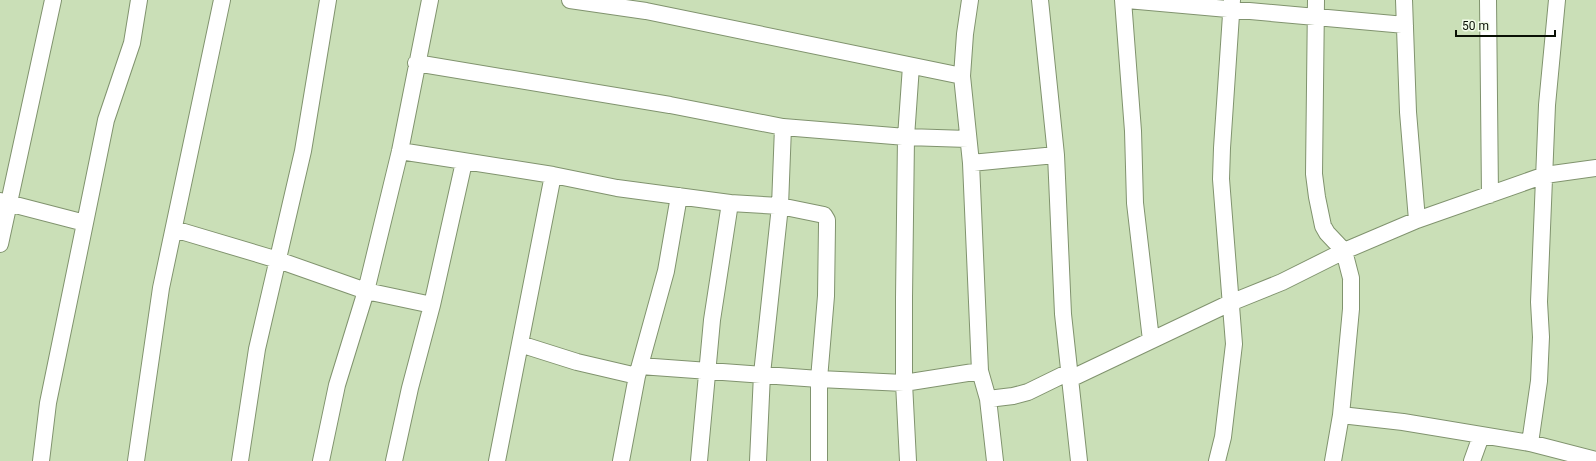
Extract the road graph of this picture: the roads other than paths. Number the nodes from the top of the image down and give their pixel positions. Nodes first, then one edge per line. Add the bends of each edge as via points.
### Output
1 (53, 0) edge
2 (139, 0) edge
3 (222, 0) edge
4 (328, 0) edge
5 (430, 0) edge
6 (570, 0) edge
7 (970, 0) edge
8 (1040, 0) edge
9 (1123, 0) edge
10 (1128, 0) edge
11 (1316, 0) edge
12 (1404, 0) edge
13 (1488, 0) edge
14 (1557, 0) edge
15 (1232, 4) edge
16 (1315, 17) junction
17 (1405, 25) junction
18 (416, 63) junction
19 (911, 66) junction
20 (962, 76) junction
21 (783, 127) junction
22 (906, 137) junction
23 (968, 139) junction
24 (400, 151) junction
25 (1056, 155) junction
26 (464, 162) junction
27 (971, 163) junction
28 (1596, 168) edge
29 (553, 175) junction
30 (1544, 176) junction
31 (1490, 195) junction
32 (679, 196) junction
33 (5, 202) edge
34 (730, 203) junction
35 (780, 206) junction
36 (1417, 220) junction
37 (84, 223) junction
38 (174, 229) junction
39 (282, 242) junction
40 (0, 244) edge
41 (1344, 251) junction
42 (278, 260) junction
43 (296, 266) junction
44 (366, 291) junction
45 (1230, 303) junction
46 (432, 305) junction
47 (1151, 340) junction
48 (520, 344) junction
49 (639, 371) junction
50 (706, 371) junction
51 (980, 371) junction
52 (762, 374) junction
53 (1070, 376) junction
54 (819, 379) junction
55 (904, 383) junction
56 (988, 399) junction
57 (1341, 415) junction
58 (1481, 436) junction
59 (1530, 443) junction
60 (1596, 460) edge
61 (41, 461) edge
62 (136, 461) edge
63 (240, 461) edge
64 (321, 461) edge
65 (394, 461) edge
66 (497, 461) edge
67 (621, 461) edge
68 (698, 461) edge
69 (758, 461) edge
70 (819, 461) edge
71 (908, 461) edge
72 (995, 461) edge
73 (1079, 461) edge
74 (1217, 461) edge
75 (1333, 461) edge
76 (1472, 461) edge

1 - 33 street
2 - 37 street via 132,43 106,120
3 - 38 street
4 - 39 street via 303,150
5 - 18 street
6 - 19 street via 646,11
7 - 20 street
8 - 25 street
9 - 47 street via 1133,131 1135,203
10 - 15 street
11 - 16 street
12 - 17 street
13 - 31 street
14 - 30 street via 1547,104
15 - 16 street
15 - 45 street via 1221,179
16 - 17 street
16 - 41 street via 1314,174 1323,226 1327,234
17 - 36 street via 1408,112
18 - 21 street via 670,105
18 - 24 street
19 - 20 street
19 - 22 street
20 - 23 street
21 - 22 street
21 - 35 street
22 - 23 street
22 - 55 street
23 - 27 street
24 - 26 street
24 - 44 street
25 - 27 street
25 - 53 street via 1063,314
26 - 29 street
26 - 46 street
27 - 51 street
28 - 30 street
29 - 32 street via 617,188
29 - 48 street
30 - 31 street
30 - 59 street via 1539,382
31 - 36 street
32 - 34 street
32 - 49 street via 666,271
33 - 37 street
33 - 40 street
34 - 35 street
34 - 50 street
35 - 52 street
35 - 54 street via 819,213 824,215 826,220 826,296
36 - 41 street
37 - 61 street via 48,403
38 - 42 street
38 - 62 street via 161,288
39 - 42 street
39 - 43 street
41 - 45 street via 1282,282
41 - 57 street via 1351,278 1351,309
42 - 43 street
42 - 63 street via 257,348
43 - 44 street
44 - 46 street
44 - 64 street via 337,385
45 - 47 street
45 - 74 street via 1234,344 1223,437
46 - 65 street
47 - 53 street
48 - 49 street via 577,362
48 - 66 street
49 - 50 street
49 - 67 street
50 - 52 street
50 - 68 street
51 - 55 street
51 - 56 street
52 - 54 street
52 - 69 street
53 - 56 street via 1028,392
53 - 73 street
54 - 55 street
54 - 70 street
55 - 71 street
56 - 72 street
57 - 58 street via 1404,422
57 - 75 street
58 - 59 street
58 - 76 street
59 - 60 street

